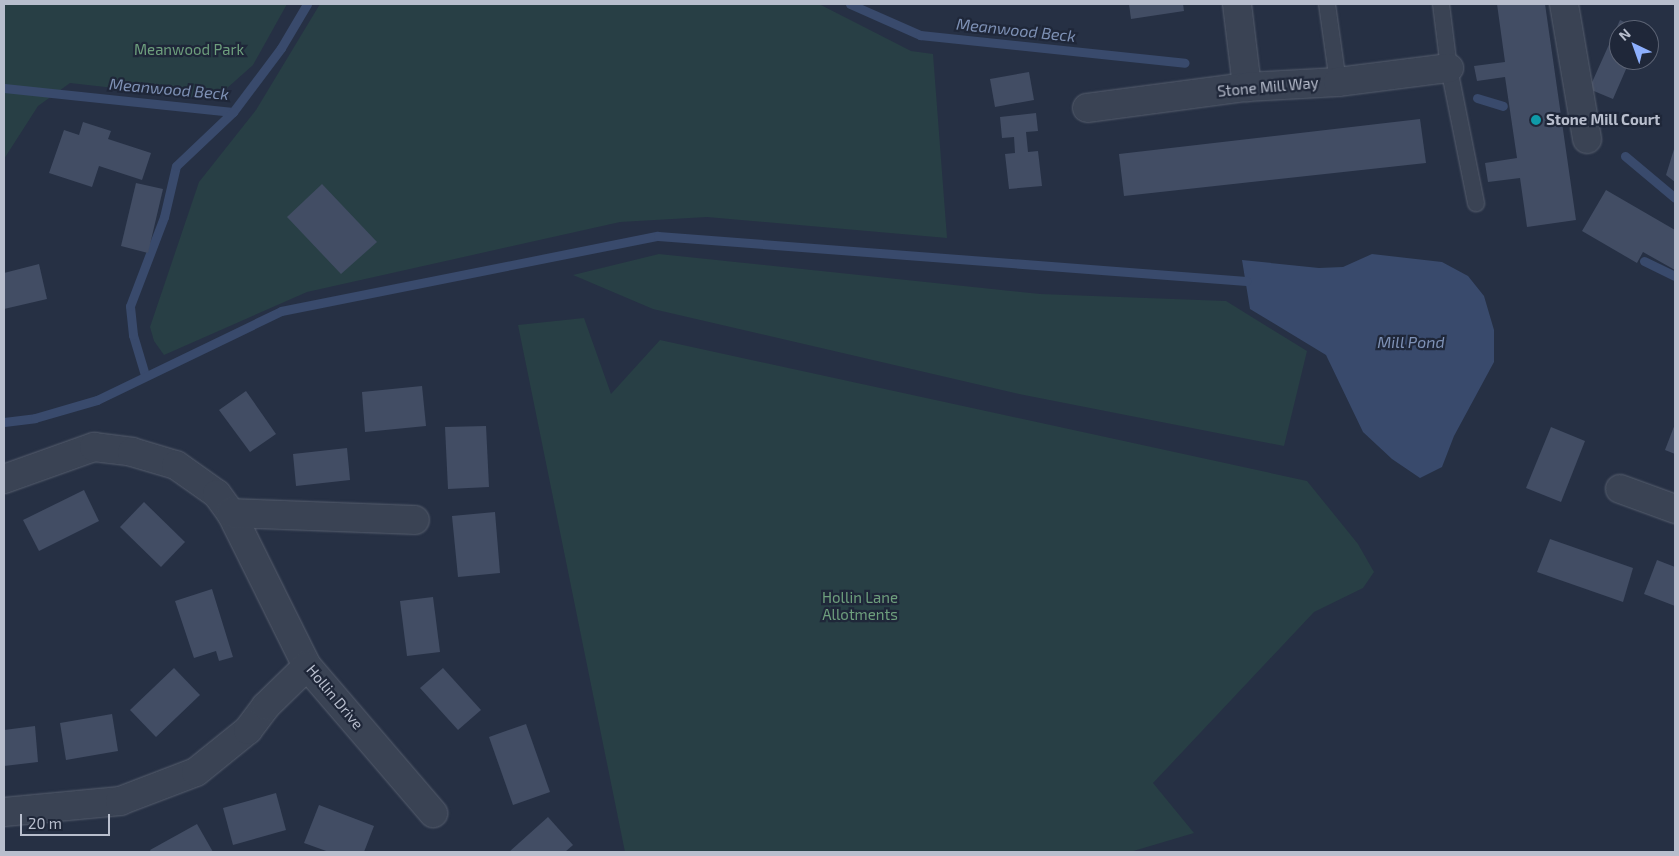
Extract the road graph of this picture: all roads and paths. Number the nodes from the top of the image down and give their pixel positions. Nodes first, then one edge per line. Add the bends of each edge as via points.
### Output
1 (1237, 4) edge
2 (1327, 4) edge
3 (1441, 4) edge
4 (1564, 4) edge
5 (1449, 68) junction
6 (1338, 82) junction
7 (1247, 88) junction
8 (1086, 108) dead end
9 (1587, 139) dead end
10 (1476, 203) dead end
11 (4, 480) edge
12 (1620, 489) dead end
13 (1675, 509) edge
14 (231, 513) junction
15 (415, 520) dead end
16 (307, 666) junction
17 (4, 812) edge
18 (433, 814) dead end

1 - 7 street
2 - 6 lane
3 - 5 lane
4 - 9 street
5 - 6 street, Stone Mill Way
5 - 10 lane
6 - 7 street, Stone Mill Way
7 - 8 street, Stone Mill Way
11 - 14 street, Hollin Drive via 94,447 132,452 176,465 217,494
12 - 13 street
14 - 15 street
14 - 16 street, Hollin Drive
16 - 17 street via 266,706 248,730 196,772 120,801
16 - 18 street, Hollin Drive

